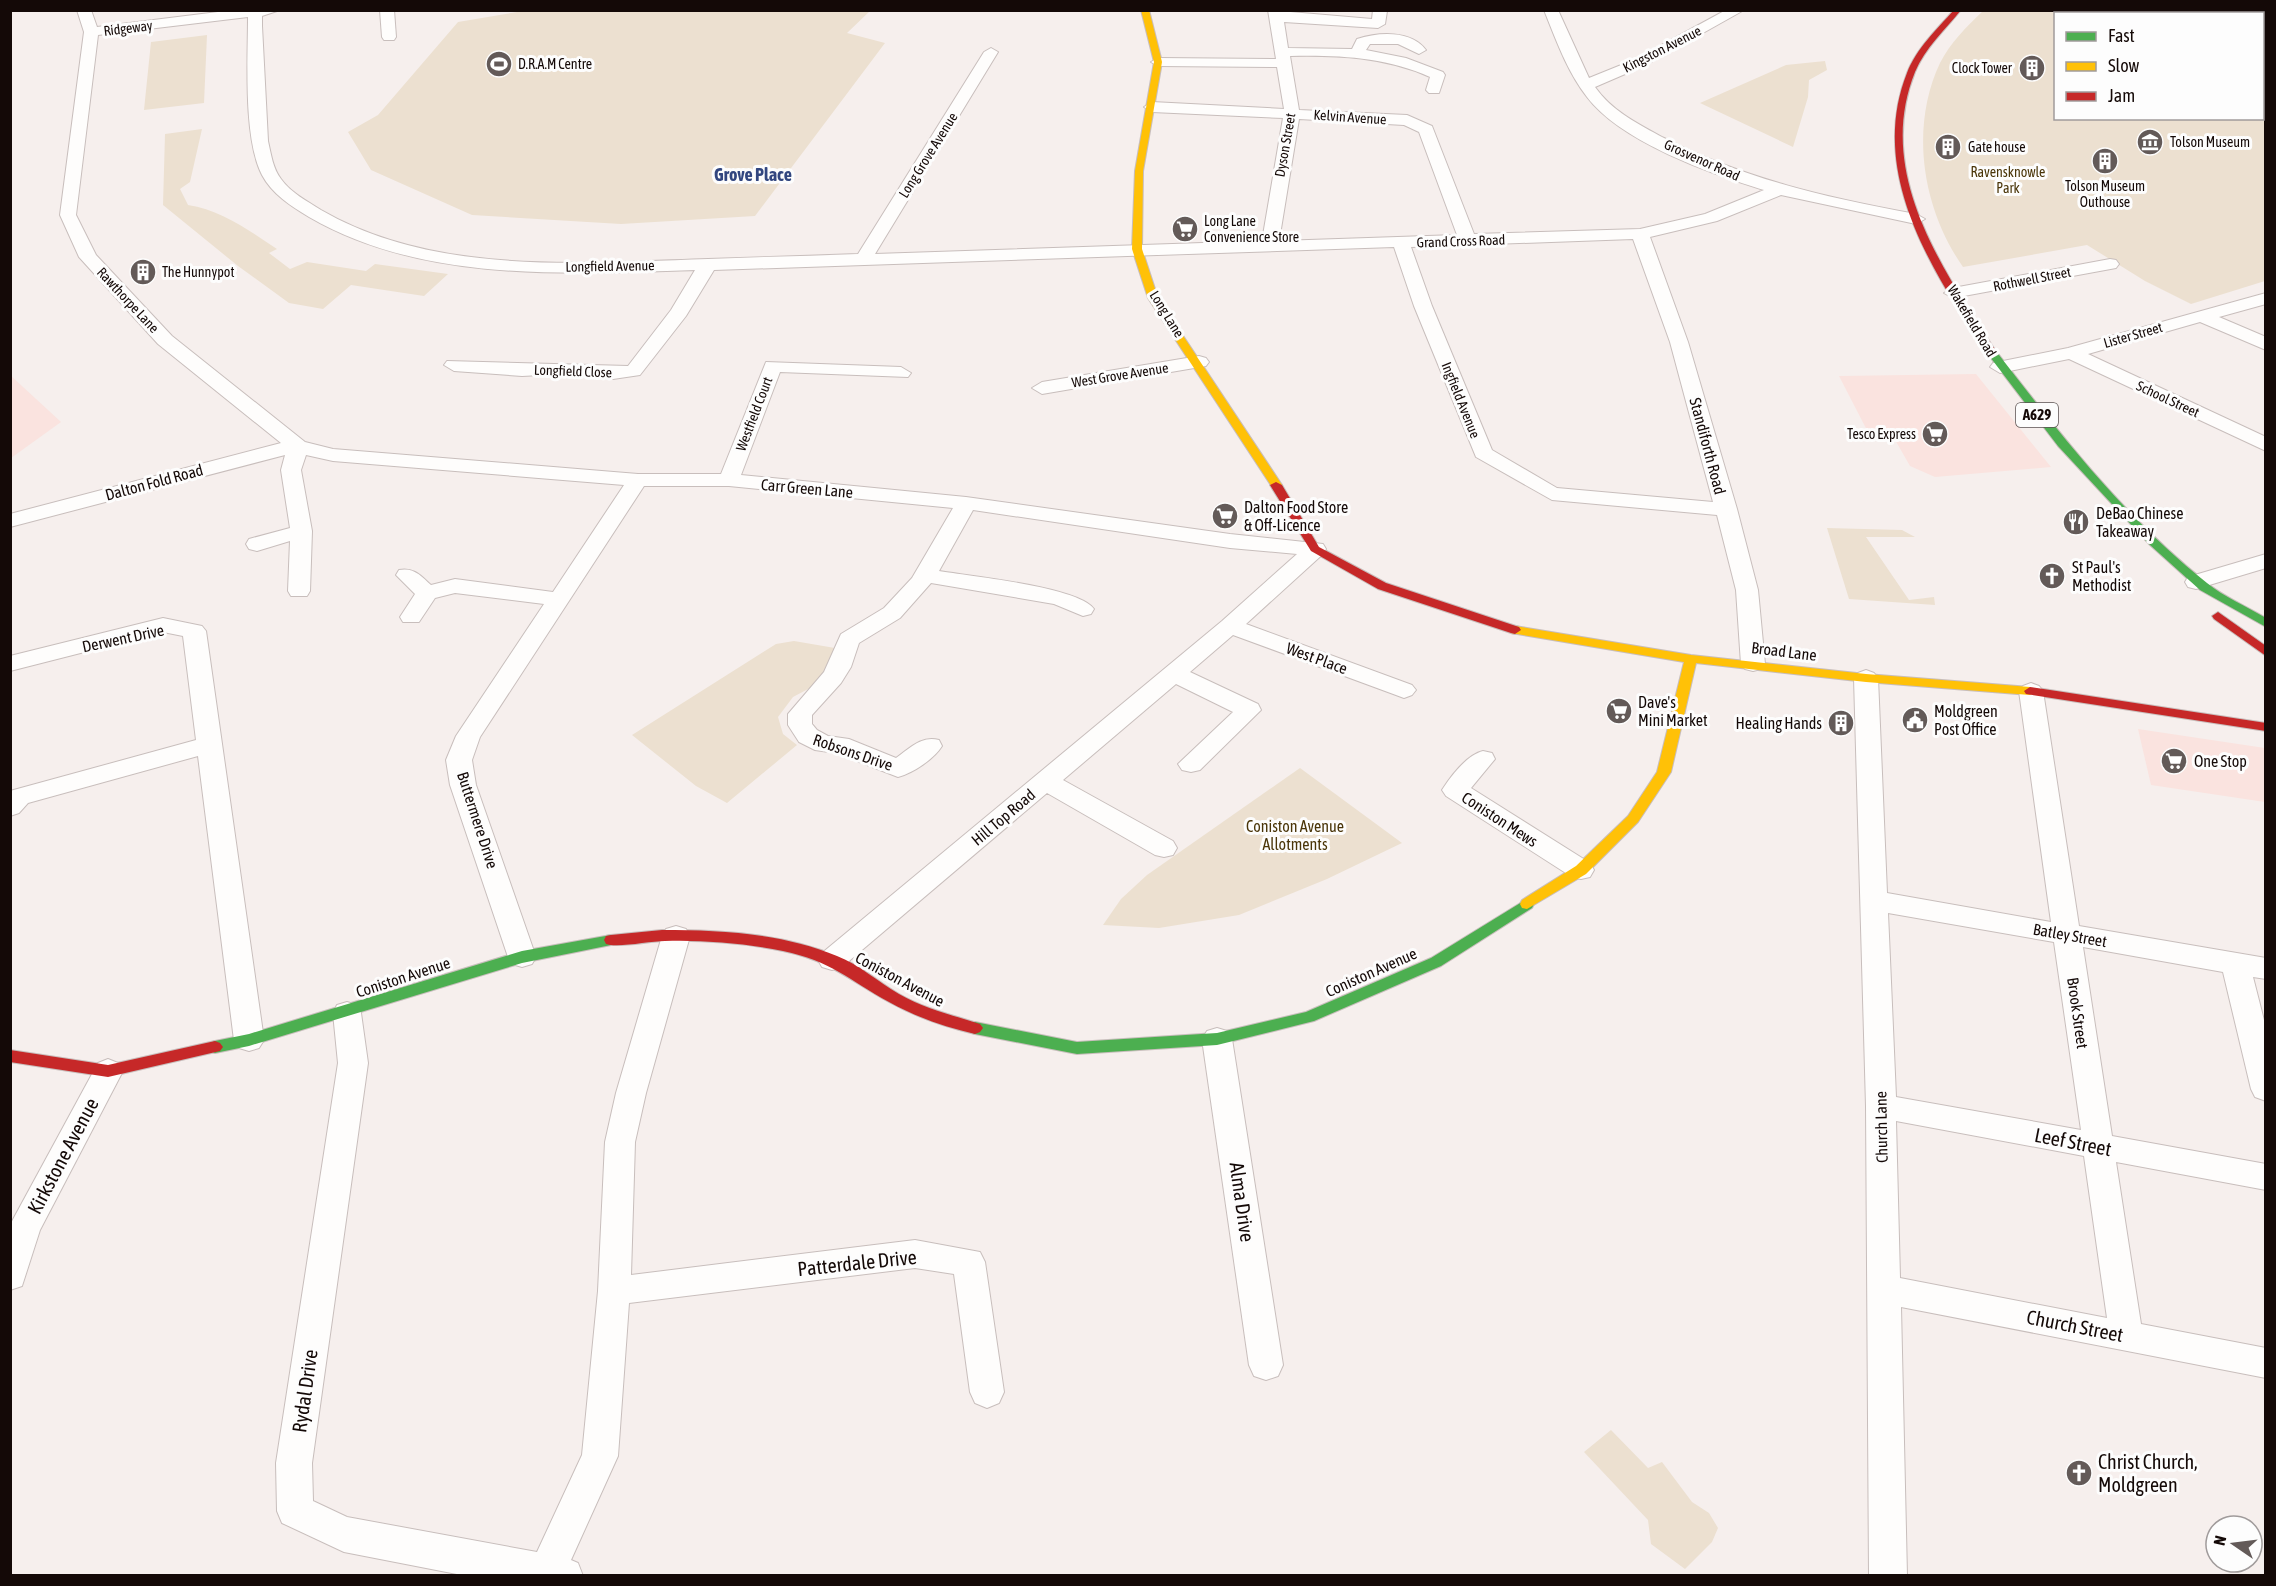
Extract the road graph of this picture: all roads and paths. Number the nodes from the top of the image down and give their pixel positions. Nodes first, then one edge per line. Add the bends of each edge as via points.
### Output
1 (84, 10) edge
2 (273, 10) edge
3 (387, 10) edge
4 (1145, 10) edge
5 (1551, 10) edge
6 (1737, 10) edge
7 (1958, 10) edge
8 (1380, 11) edge
9 (255, 12) edge
10 (1276, 14) edge
11 (91, 32) junction
12 (388, 37) dead end
13 (1419, 50) dead end
14 (991, 52) dead end
15 (1358, 52) junction
16 (1283, 58) junction
17 (1158, 62) junction
18 (1586, 85) junction
19 (1433, 90) dead end
20 (1152, 107) junction
21 (1292, 113) junction
22 (1778, 190) junction
23 (1916, 219) junction
24 (1640, 234) junction
25 (1468, 241) junction
26 (1401, 243) junction
27 (1270, 245) junction
28 (1137, 249) junction
29 (864, 258) junction
30 (708, 264) junction
31 (2110, 264) dead end
32 (1953, 293) junction
33 (2265, 298) edge
34 (2201, 316) junction
35 (2265, 344) edge
36 (2071, 353) junction
37 (1199, 362) junction
38 (454, 365) dead end
39 (2000, 367) junction
40 (901, 373) dead end
41 (1042, 388) dead end
42 (2265, 445) edge
43 (298, 447) junction
44 (638, 480) junction
45 (729, 480) junction
46 (966, 503) junction
47 (1726, 509) junction
48 (10, 521) edge
49 (301, 531) junction
50 (257, 544) dead end
51 (1315, 549) junction
52 (2265, 561) edge
53 (407, 575) dead end
54 (928, 576) junction
55 (2196, 582) junction
56 (299, 591) dead end
57 (427, 593) junction
58 (557, 599) junction
59 (1083, 609) dead end
60 (411, 617) dead end
61 (2265, 623) edge
62 (1230, 626) junction
63 (2265, 652) edge
64 (1691, 659) junction
65 (10, 664) edge
66 (1753, 664) junction
67 (1172, 672) junction
68 (1866, 678) junction
69 (1404, 690) dead end
70 (2031, 691) junction
71 (2265, 727) edge
72 (210, 745) junction
73 (930, 746) dead end
74 (1483, 759) dead end
75 (1191, 764) dead end
76 (1046, 782) junction
77 (10, 807) edge
78 (1164, 848) dead end
79 (1581, 870) junction
80 (1874, 901) junction
81 (2067, 934) junction
82 (676, 936) junction
83 (522, 957) junction
84 (832, 960) junction
85 (2235, 963) junction
86 (2265, 969) edge
87 (346, 1012) junction
88 (1217, 1039) junction
89 (249, 1040) junction
90 (10, 1056) edge
91 (108, 1071) junction
92 (2265, 1089) edge
93 (1881, 1106) junction
94 (2098, 1146) junction
95 (2265, 1177) edge
96 (10, 1276) edge
97 (1885, 1290) junction
98 (614, 1291) junction
99 (2126, 1335) junction
100 (2265, 1362) edge
101 (1266, 1365) dead end
102 (987, 1392) dead end
103 (556, 1574) edge
104 (1888, 1575) edge

1 - 11 street, Rawthorpe Lane
2 - 9 street, Ridgeway
3 - 12 street
4 - 17 main road, Long Lane
5 - 18 street, Grosvenor Road
6 - 18 street, Kingston Avenue via 1641,62
7 - 23 main road, Wakefield Road / A629 via 1919,58 1906,86 1899,152 1902,183
8 - 10 street via 1378,24
9 - 11 street, Ridgeway
9 - 30 street, Longfield Avenue via 262,155 280,189 327,222 386,243 453,258 553,267
10 - 16 street, Dyson Street
11 - 43 street, Rawthorpe Lane via 68,215 88,256 165,340
13 - 15 street via 1399,36 1369,39 1362,42
14 - 29 street, Long Grove Avenue
15 - 16 street
15 - 19 street via 1413,63 1438,75
16 - 17 street
16 - 21 street, Dyson Street
17 - 20 main road, Long Lane
18 - 22 street, Grosvenor Road via 1612,115 1682,154
20 - 21 street, Kelvin Avenue
20 - 28 main road, Long Lane via 1139,171
21 - 25 street, Kelvin Avenue via 1407,120 1426,129
21 - 27 street, Dyson Street
22 - 23 street, Grosvenor Road via 1830,204
22 - 24 street, Grand Cross Road via 1736,210
23 - 32 main road, Wakefield Road / A629
24 - 25 street, Grand Cross Road
24 - 47 street, Standiforth Road via 1678,342
25 - 26 street, Grand Cross Road
26 - 27 street, Grand Cross Road
26 - 47 street, Ingfield Avenue via 1483,453 1552,494
27 - 28 street, Grand Cross Road
28 - 29 street, Longfield Avenue
28 - 37 main road, Long Lane via 1153,298
29 - 30 street, Longfield Avenue
30 - 38 street, Longfield Close via 679,312 633,371
31 - 32 street, Rothwell Street
32 - 39 main road, Wakefield Road / A629
33 - 34 street, Lister Street
34 - 35 street
34 - 36 street, Lister Street
36 - 39 street, Lister Street
36 - 42 street, School Street
37 - 41 street, West Grove Avenue
37 - 51 main road, Long Lane
39 - 55 main road, Wakefield Road / A629 via 2065,450 2151,541
40 - 45 street, Westfield Court via 773,366
43 - 44 street, Carr Green Lane via 333,455
43 - 48 street, Dalton Fold Road via 265,452
43 - 49 street via 291,470
44 - 45 street, Carr Green Lane
44 - 58 street, Buttermere Drive
45 - 46 street, Carr Green Lane
46 - 51 street, Carr Green Lane via 1230,541
46 - 54 street, Robsons Drive
47 - 66 street, Standiforth Road via 1747,590
49 - 50 street
49 - 56 street
51 - 62 street, Hill Top Road
51 - 64 main road, Broad Lane via 1382,586 1507,629
52 - 55 street
53 - 57 street
54 - 59 street via 1060,598
54 - 73 street, Robsons Drive via 881,623 849,639 830,682 800,714 800,725 808,736 824,744 840,745 898,769
55 - 61 main road, Wakefield Road / A629
55 - 63 main road, Wakefield Road / A629 via 2219,617
57 - 58 street via 454,586
57 - 60 street
58 - 83 street, Buttermere Drive via 468,736 459,760 463,785
62 - 67 street, Hill Top Road
62 - 69 street, West Place
64 - 66 main road, Broad Lane
64 - 79 main road, Coniston Avenue via 1664,772 1633,819
65 - 72 street, Derwent Drive via 163,626 194,631
66 - 68 main road, Broad Lane
67 - 75 street via 1249,710
67 - 76 street, Hill Top Road
68 - 70 main road, Broad Lane
68 - 80 street, Church Lane
70 - 71 main road, Broad Lane
70 - 81 street, Brook Street
72 - 77 street via 19,797
72 - 89 street, Derwent Drive
74 - 79 street, Coniston Mews via 1455,790
76 - 78 street
76 - 84 street, Hill Top Road
79 - 88 main road, Coniston Avenue via 1436,962 1310,1017
80 - 81 street, Batley Street
80 - 93 street, Church Lane
81 - 85 street, Batley Street
81 - 94 street, Brook Street
82 - 83 main road, Coniston Avenue via 620,938
82 - 84 main road, Coniston Avenue via 764,940
82 - 98 street via 620,1142
83 - 87 main road, Coniston Avenue
84 - 88 main road, Coniston Avenue via 896,999 946,1022 1077,1048
85 - 86 street, Batley Street
85 - 92 street
87 - 89 main road, Coniston Avenue
87 - 103 street, Rydal Drive via 353,1063 294,1463 295,1511 344,1534
88 - 101 street, Alma Drive
89 - 91 main road, Coniston Avenue
90 - 91 main road, Coniston Avenue
91 - 96 street, Kirkstone Avenue via 25,1228
93 - 94 street, Leef Street
93 - 97 street, Church Lane
94 - 95 street, Leef Street
94 - 99 street, Brook Street
97 - 99 street, Church Street
97 - 104 street, Church Lane
98 - 102 street, Patterdale Drive via 915,1254 969,1262
98 - 103 street via 600,1456
99 - 100 street, Church Street

